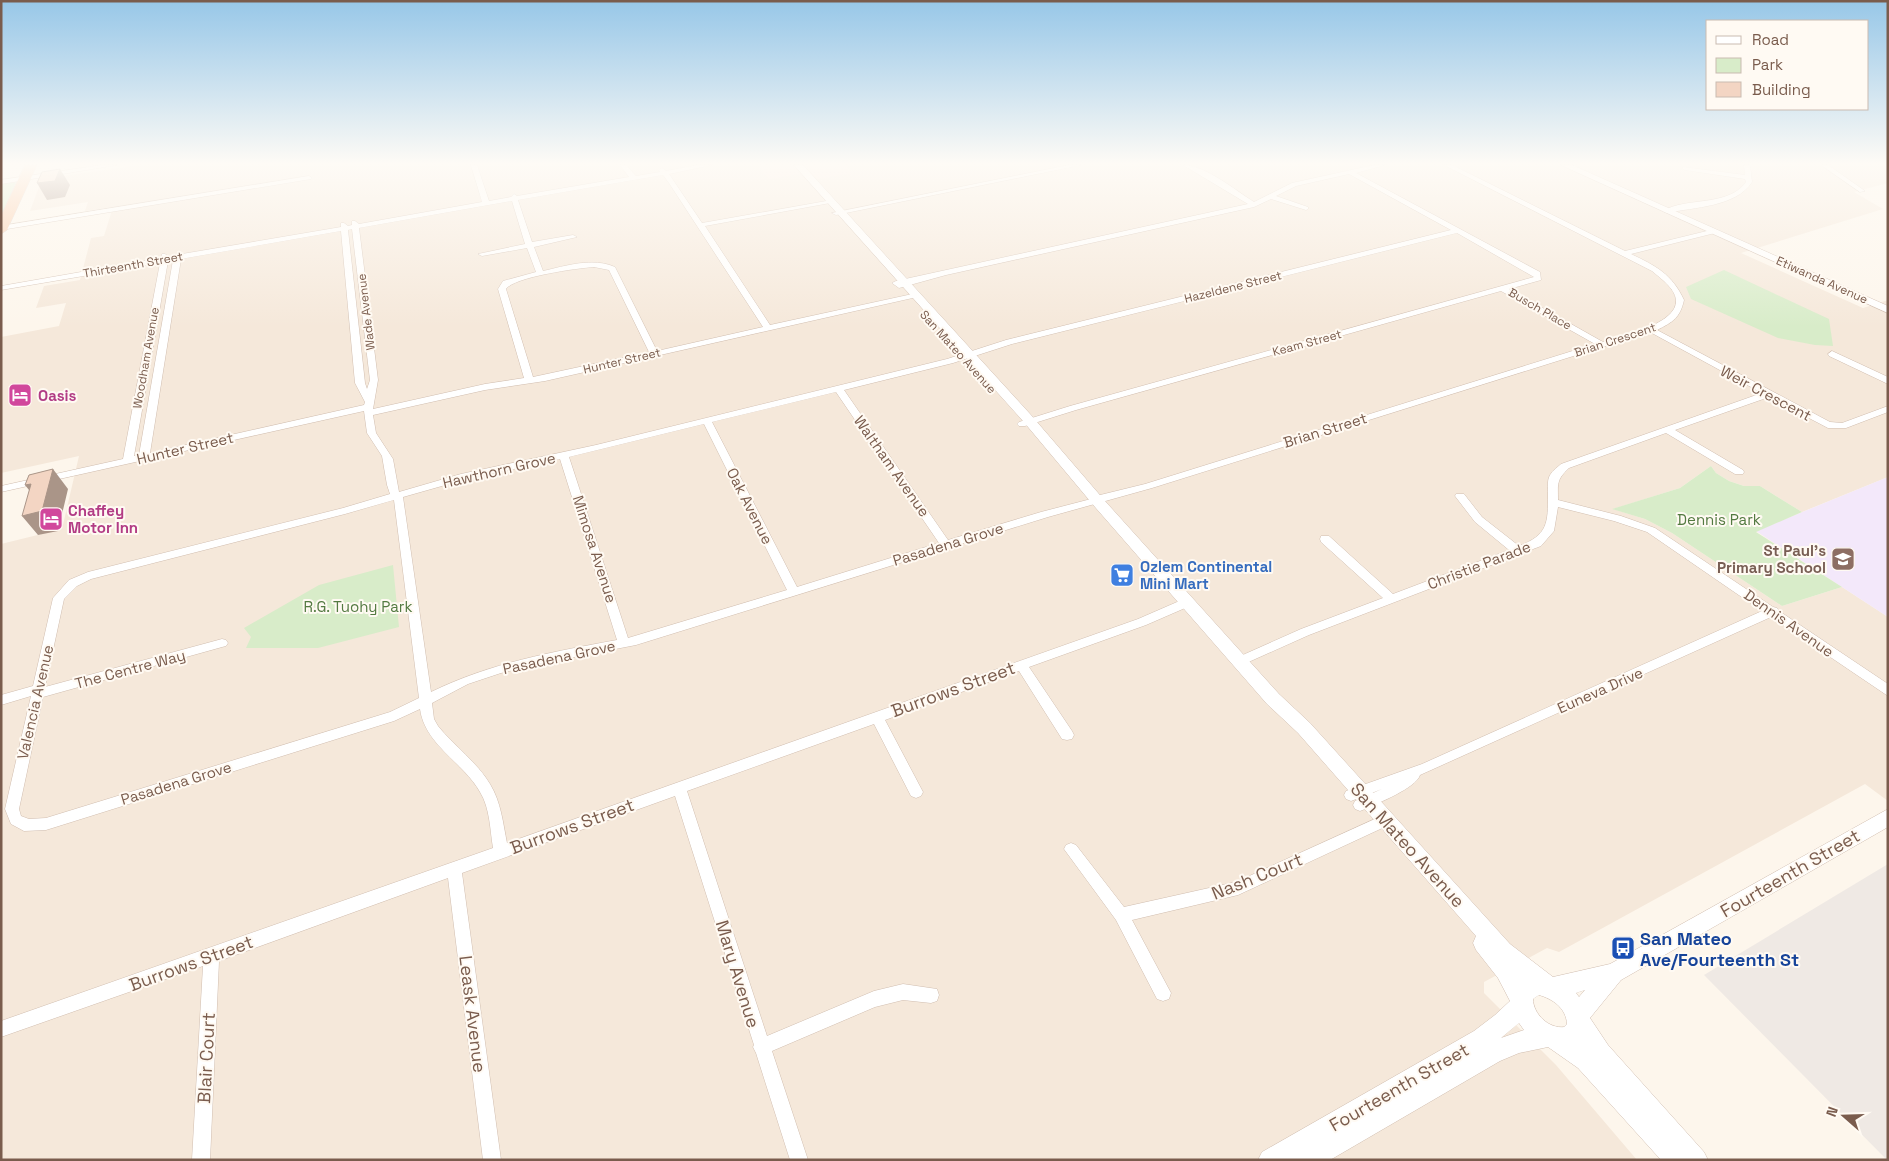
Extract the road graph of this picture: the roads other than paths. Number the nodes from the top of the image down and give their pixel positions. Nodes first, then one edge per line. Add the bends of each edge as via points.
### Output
1 (61, 219) edge
2 (389, 219) edge
3 (520, 219) edge
4 (697, 219) edge
5 (732, 219) edge
6 (845, 219) edge
7 (1190, 219) edge
8 (1436, 219) edge
9 (1557, 219) edge
10 (1686, 219) edge
11 (356, 225) junction
12 (701, 225) junction
13 (344, 226) junction
14 (2, 229) edge
15 (1710, 230) junction
16 (1457, 231) junction
17 (573, 237) dead end
18 (530, 245) junction
19 (1626, 253) junction
20 (482, 254) dead end
21 (177, 255) junction
22 (164, 258) junction
23 (540, 274) junction
24 (1, 284) edge
25 (1, 288) edge
26 (907, 289) junction
27 (1504, 289) junction
28 (1888, 310) edge
29 (768, 328) junction
30 (1650, 330) junction
31 (1602, 345) junction
32 (654, 354) junction
33 (1832, 354) dead end
34 (965, 355) junction
35 (1503, 375) joint
36 (528, 380) junction
37 (1888, 381) edge
38 (838, 388) junction
39 (1768, 394) junction
40 (369, 407) junction
41 (1888, 409) edge
42 (706, 420) junction
43 (1024, 421) junction
44 (1666, 429) junction
45 (144, 454) junction
46 (564, 455) junction
47 (128, 457) junction
48 (1739, 472) dead end
49 (1, 482) edge
50 (1, 489) edge
51 (396, 496) junction
52 (1460, 496) dead end
53 (1097, 500) junction
54 (1552, 502) junction
55 (1325, 539) dead end
56 (946, 545) junction
57 (1518, 551) junction
58 (73, 583) joint
59 (794, 592) junction
60 (1391, 599) junction
61 (1191, 605) junction
62 (1773, 611) junction
63 (222, 643) dead end
64 (624, 644) junction
65 (1237, 658) junction
66 (1021, 665) junction
67 (1888, 691) edge
68 (38, 692) junction
69 (1, 700) edge
70 (424, 701) junction
71 (877, 717) junction
72 (1067, 735) dead end
73 (679, 787) junction
74 (916, 792) dead end
75 (1360, 798) junction
76 (1888, 817) edge
77 (1382, 822) junction
78 (20, 824) joint
79 (1071, 849) dead end
80 (501, 852) junction
81 (454, 868) junction
82 (1121, 915) junction
83 (211, 956) junction
84 (1614, 973) junction
85 (1549, 987) junction
86 (1163, 992) dead end
87 (931, 995) dead end
88 (1521, 1002) junction
89 (1578, 1018) junction
90 (1, 1029) edge
91 (1552, 1037) junction
92 (761, 1047) junction
93 (202, 1160) edge
94 (492, 1160) edge
95 (799, 1160) edge
96 (1270, 1160) edge
97 (1307, 1160) edge
98 (1677, 1160) edge
99 (1696, 1160) edge

1 - 14 street
2 - 11 street, Thirteenth Street
3 - 18 street
4 - 12 street
5 - 12 street
6 - 26 street, San Mateo Avenue
7 - 26 street, Hunter Street via 942,274
8 - 16 street
9 - 19 street, Brian Crescent
10 - 15 street, Etiwanda Avenue
11 - 13 street, Thirteenth Street
11 - 40 street, Wade Avenue via 374,380
12 - 29 street
13 - 21 street, Thirteenth Street
13 - 40 street, Wade Avenue via 360,384
15 - 19 street
15 - 28 street, Etiwanda Avenue
16 - 27 street, Keam Street via 1539,276
16 - 34 street, Hazeldene Street
17 - 18 street
18 - 20 street
18 - 23 street
19 - 30 street, Brian Crescent via 1662,275 1674,286 1679,298 1677,314
21 - 22 street, Thirteenth Street
21 - 45 street, Woodham Avenue
22 - 24 street, Thirteenth Street
22 - 25 street, Thirteenth Street
22 - 47 street, Woodham Avenue
23 - 32 street via 592,264 610,267
23 - 36 street via 511,281 502,287
26 - 29 street, Hunter Street via 873,304
26 - 34 street, San Mateo Avenue
27 - 31 street, Busch Place
27 - 43 street, Keam Street
29 - 32 street, Hunter Street
30 - 31 street, Brian Crescent
30 - 39 street, Weir Crescent
31 - 35 street, Brian Crescent
32 - 36 street, Hunter Street
33 - 37 street
34 - 38 street, Hawthorn Grove
34 - 43 street, San Mateo Avenue
35 - 53 street, Brian Street
36 - 40 street, Hunter Street
38 - 42 street, Hawthorn Grove
38 - 56 street, Waltham Avenue
39 - 41 street, Weir Crescent via 1833,426 1843,426
39 - 44 street, Christie Parade
40 - 45 street, Hunter Street
40 - 51 street, Wade Avenue via 373,438 387,457
42 - 46 street, Hawthorn Grove
42 - 59 street, Oak Avenue
43 - 53 street, San Mateo Avenue via 1056,463
44 - 48 street
44 - 54 street, Christie Parade via 1564,466 1555,474
45 - 47 street, Hunter Street
46 - 51 street, Hawthorn Grove via 461,477
46 - 64 street, Mimosa Avenue
47 - 49 street, Hunter Street
47 - 50 street, Hunter Street
51 - 58 street, Hawthorn Grove via 95,573
51 - 70 street, Wade Avenue via 399,499
52 - 57 street via 1477,519
53 - 56 street, Pasadena Grove
53 - 61 street, San Mateo Avenue
54 - 57 street, Christie Parade via 1551,529 1547,535
54 - 62 street, Dennis Avenue via 1623,519 1651,530
55 - 60 street
56 - 59 street, Pasadena Grove
57 - 60 street, Christie Parade
58 - 68 street, Valencia Avenue via 59,598
59 - 64 street, Pasadena Grove
60 - 65 street, Christie Parade
61 - 65 street, San Mateo Avenue
61 - 66 street, Burrows Street
62 - 67 street, Dennis Avenue
62 - 75 street, Euneva Drive via 1426,768 1392,790
63 - 68 street, The Centre Way
64 - 70 street, Pasadena Grove via 499,669 464,681
65 - 75 street, San Mateo Avenue via 1274,698 1290,724
66 - 71 street, Burrows Street
66 - 72 street
68 - 69 street, The Centre Way
68 - 78 street, Valencia Avenue via 12,809 15,821
70 - 78 street, Pasadena Grove via 380,720 46,824
70 - 80 street, Wade Avenue via 431,726 485,788 493,805
71 - 73 street, Burrows Street
71 - 74 street
73 - 80 street, Burrows Street
73 - 92 street, Mary Avenue
75 - 77 street, San Mateo Avenue
76 - 84 street, Fourteenth Street
77 - 82 street, Nash Court via 1238,888
77 - 85 street, San Mateo Avenue via 1503,951
77 - 88 street, San Mateo Avenue via 1493,954
79 - 82 street
80 - 81 street, Burrows Street
81 - 83 street, Burrows Street
81 - 94 street, Leask Avenue
82 - 86 street
83 - 90 street, Burrows Street
83 - 93 street, Blair Court
84 - 85 street, Fourteenth Street
84 - 89 street, Fourteenth Street
85 - 88 street via 1526,989
85 - 89 street via 1568,999
87 - 92 street via 903,992 874,999
88 - 91 street via 1528,1020
88 - 96 street, Fourteenth Street via 1503,1023 1482,1039
89 - 91 street via 1578,1028 1569,1037
89 - 99 street via 1600,1053
91 - 97 street, Fourteenth Street via 1519,1042 1492,1053
91 - 98 street via 1586,1060
92 - 95 street, Mary Avenue

